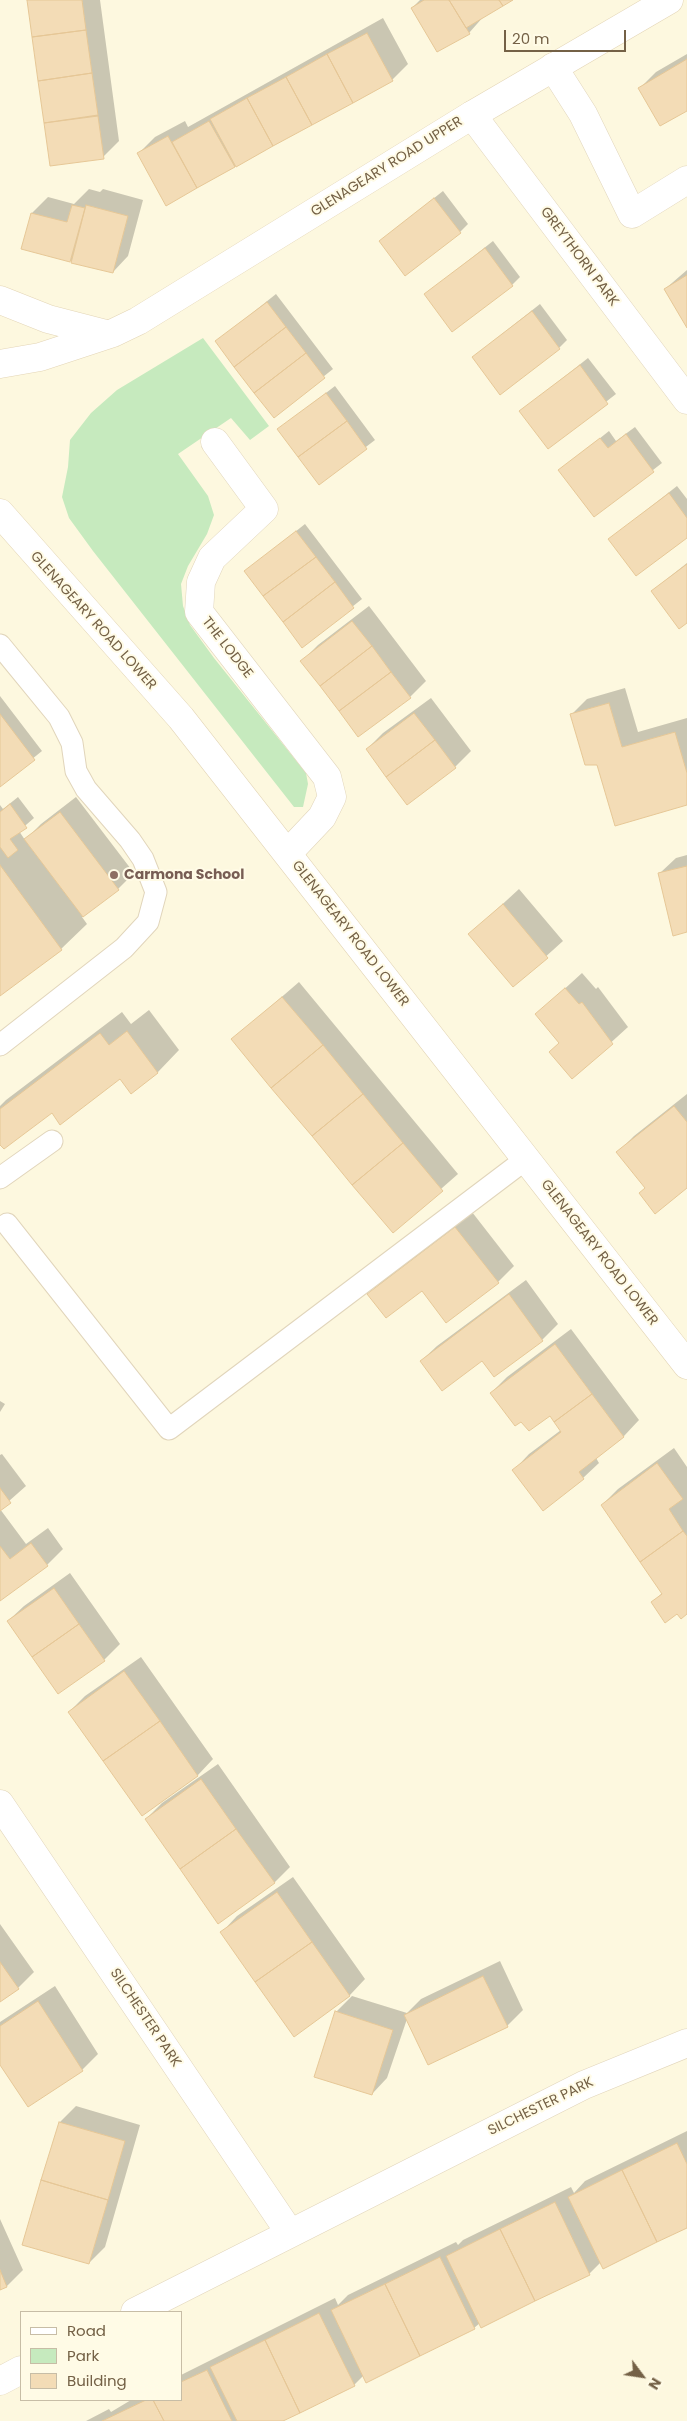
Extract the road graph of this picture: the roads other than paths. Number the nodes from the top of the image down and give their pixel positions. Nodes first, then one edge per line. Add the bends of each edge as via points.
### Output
1 (669, 0) edge
2 (553, 67) junction
3 (472, 114) junction
4 (687, 180) edge
5 (0, 300) edge
6 (106, 334) junction
7 (0, 364) edge
8 (687, 400) edge
9 (215, 442) dead end
10 (0, 514) edge
11 (0, 645) edge
12 (288, 853) junction
13 (0, 1046) edge
14 (52, 1141) dead end
15 (526, 1159) junction
16 (0, 1178) edge
17 (7, 1224) dead end
18 (687, 1365) edge
19 (0, 1804) edge
20 (687, 2043) edge
21 (290, 2233) junction
22 (137, 2311) edge
23 (20, 2371) edge
24 (0, 2381) edge

1 - 2 street, GLENAGEARY ROAD UPPER
2 - 3 street, GLENAGEARY ROAD UPPER
2 - 4 street via 583,114 632,214
3 - 6 street, GLENAGEARY ROAD UPPER via 138,321
3 - 8 street, GREYTHORN PARK
5 - 6 street via 48,319
6 - 7 street, GLENAGEARY ROAD UPPER via 40,357
9 - 12 street, THE LODGE via 264,509 212,558 201,582 199,612 326,777 332,797 322,817
10 - 12 street, GLENAGEARY ROAD LOWER via 181,718
11 - 13 lane via 58,717 72,743 76,771 86,789 130,840 142,858 156,892 148,922 124,948
12 - 15 street, GLENAGEARY ROAD LOWER
14 - 16 lane
15 - 17 lane via 169,1428
15 - 18 street, GLENAGEARY ROAD LOWER
19 - 21 street, SILCHESTER PARK
20 - 21 street, SILCHESTER PARK via 584,2085
21 - 22 street, SILCHESTER PARK
23 - 24 street

